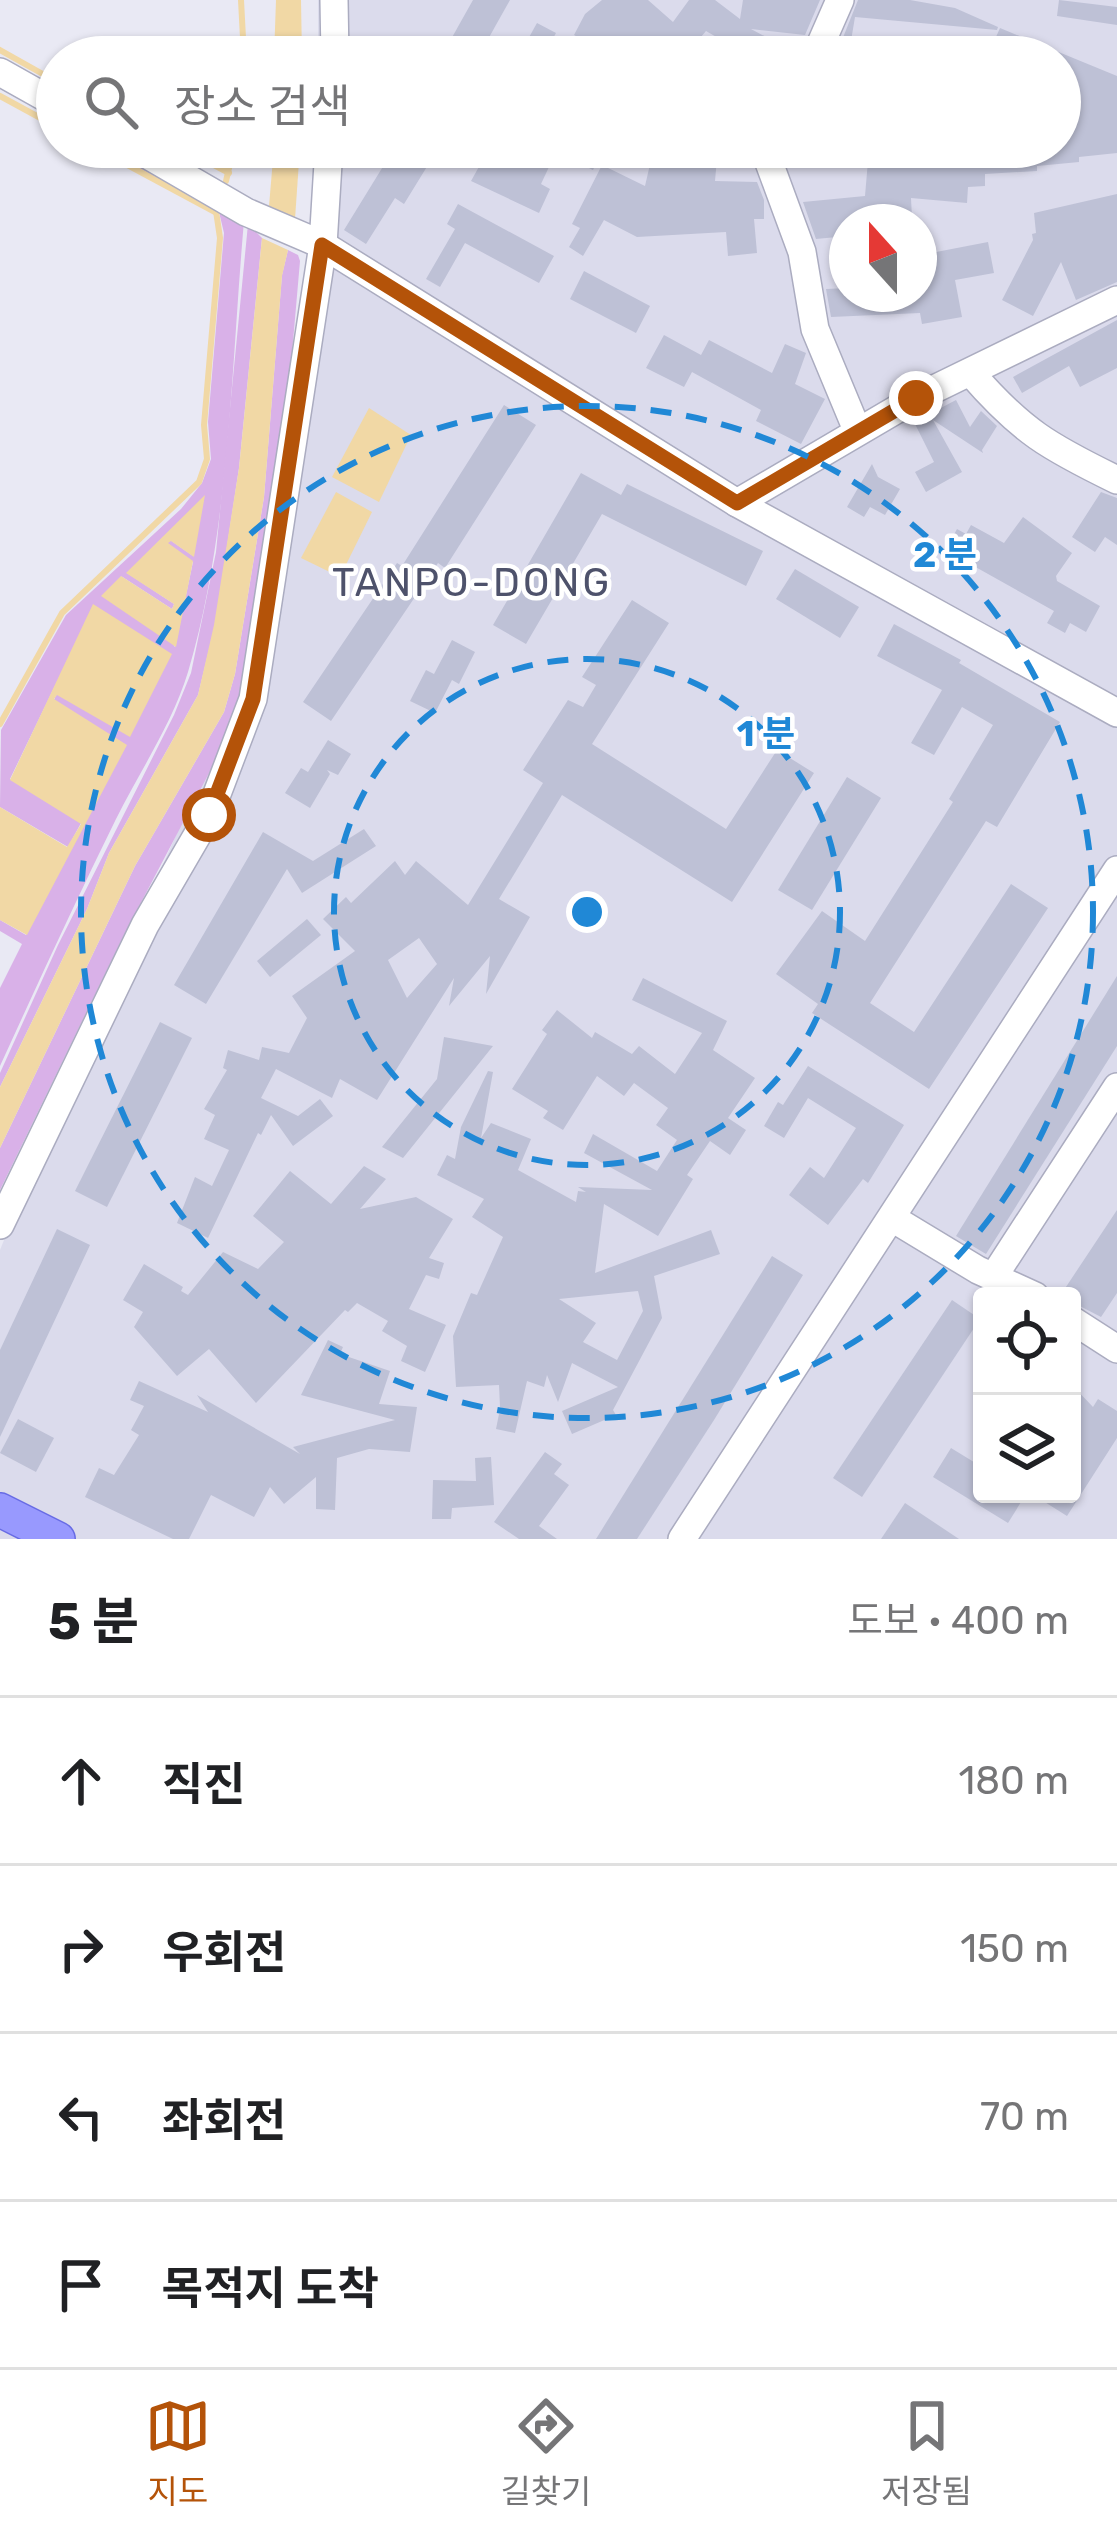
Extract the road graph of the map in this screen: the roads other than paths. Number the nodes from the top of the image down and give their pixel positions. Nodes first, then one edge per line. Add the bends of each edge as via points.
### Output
1 (334, 0) edge
2 (840, 0) edge
3 (335, 36) edge
4 (824, 36) edge
5 (0, 72) edge
6 (36, 92) edge
7 (171, 168) edge
8 (328, 168) edge
9 (771, 168) edge
10 (322, 245) junction
11 (1117, 300) edge
12 (971, 373) junction
13 (857, 430) junction
14 (1117, 480) edge
15 (737, 503) junction
16 (1117, 713) edge
17 (1117, 870) edge
18 (1117, 1087) edge
19 (892, 1218) junction
20 (0, 1226) edge
21 (994, 1276) junction
22 (1017, 1287) edge
23 (1081, 1326) edge
24 (1117, 1349) edge
25 (0, 1510) edge
26 (58, 1539) edge
27 (682, 1539) edge

1 - 3 street
2 - 4 street
5 - 6 street
7 - 10 street
8 - 10 street
9 - 13 street via 802,252 815,329
10 - 15 street
10 - 20 street via 253,699 209,815
11 - 12 street
12 - 13 street
12 - 14 street via 1052,448
13 - 15 street
15 - 16 street
17 - 19 street
18 - 21 street
19 - 21 street
19 - 27 street
21 - 22 street
23 - 24 street
25 - 26 main road

